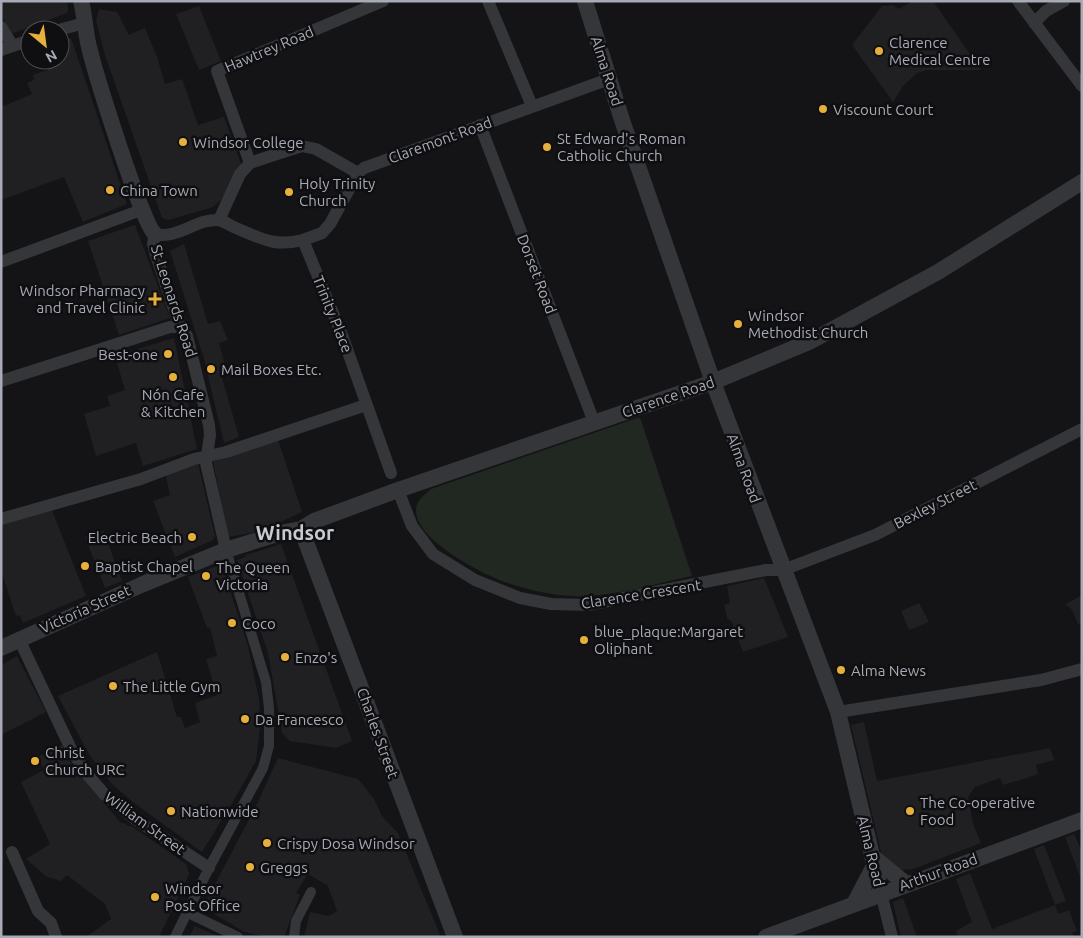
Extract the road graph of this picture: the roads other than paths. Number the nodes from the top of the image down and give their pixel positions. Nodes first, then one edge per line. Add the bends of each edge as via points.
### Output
1 (81, 1) edge
2 (383, 1) edge
3 (488, 1) edge
4 (585, 1) edge
5 (1018, 1) edge
6 (1064, 1) edge
7 (84, 23) junction
8 (1034, 23) junction
9 (1, 27) edge
10 (70, 27) edge
11 (20, 43) edge
12 (7, 48) edge
13 (609, 79) junction
14 (1082, 86) edge
15 (532, 106) junction
16 (480, 125) junction
17 (250, 163) junction
18 (358, 173) junction
19 (1082, 182) edge
20 (141, 210) junction
21 (219, 220) junction
22 (155, 234) junction
23 (302, 240) junction
24 (1, 262) edge
25 (180, 327) junction
26 (1, 381) edge
27 (713, 382) junction
28 (366, 405) junction
29 (594, 422) junction
30 (1082, 429) edge
31 (207, 456) junction
32 (391, 474) dead end
33 (398, 490) junction
34 (1, 519) edge
35 (302, 530) junction
36 (226, 550) junction
37 (783, 570) junction
38 (19, 639) junction
39 (1, 648) edge
40 (1082, 669) edge
41 (838, 712) junction
42 (1082, 820) edge
43 (12, 852) dead end
44 (873, 861) junction
45 (209, 868) junction
46 (906, 884) junction
47 (311, 892) dead end
48 (881, 894) junction
49 (854, 904) junction
50 (186, 912) junction
51 (56, 937) edge
52 (175, 937) edge
53 (238, 937) edge
54 (294, 937) edge
55 (455, 937) edge
56 (766, 937) edge
57 (892, 937) edge

1 - 7 street, St Leonards Road
2 - 17 street, Hawtrey Road via 217,71
3 - 15 street
4 - 13 street, Alma Road
5 - 8 street
6 - 8 street via 1046,11
7 - 10 street
7 - 20 street, St Leonards Road via 92,58
8 - 14 street
9 - 12 street
11 - 12 street
13 - 15 street, Claremont Road
13 - 27 street, Alma Road
15 - 16 street, Claremont Road
16 - 18 street, Claremont Road
16 - 29 street, Dorset Road
17 - 18 street via 302,146 316,149
17 - 21 street via 240,174
18 - 23 street via 330,224 322,233
19 - 27 street, Clarence Road via 938,272 811,341
20 - 22 street, St Leonards Road
20 - 24 street
21 - 22 street via 167,235
21 - 23 street via 269,242 285,244
22 - 25 street, St Leonards Road via 155,252
23 - 28 street, Trinity Place via 342,335
25 - 26 street via 170,326
25 - 31 street, St Leonards Road via 188,336 209,425
27 - 29 street, Clarence Road
27 - 37 street, Alma Road
28 - 31 street
28 - 32 street, Trinity Place
29 - 33 street, Clarence Road
30 - 37 street, Bexley Street via 875,535
31 - 34 street
31 - 36 street, St Leonards Road
33 - 35 street, Clarence Road via 314,521
33 - 37 street, Clarence Crescent via 412,526 433,554 475,580 520,598 551,604 588,605 766,570
35 - 36 street, Clarence Road via 280,533
35 - 55 street, Charles Street
36 - 38 street, Victoria Street
36 - 45 street via 266,682 270,708 269,746 263,768
37 - 41 street, Alma Road
38 - 39 street, Victoria Street
38 - 45 street, William Street via 72,751 87,774 135,819
40 - 41 street via 1041,680
41 - 44 street, Alma Road
42 - 46 street, Arthur Road
43 - 51 street via 38,912 51,923
44 - 46 street
44 - 48 street, Alma Road
44 - 49 street
45 - 50 street
46 - 48 street, Arthur Road
47 - 54 street via 296,921
48 - 49 street, Arthur Road
48 - 57 street, Alma Road
49 - 56 street, Arthur Road
50 - 52 street
50 - 53 street

